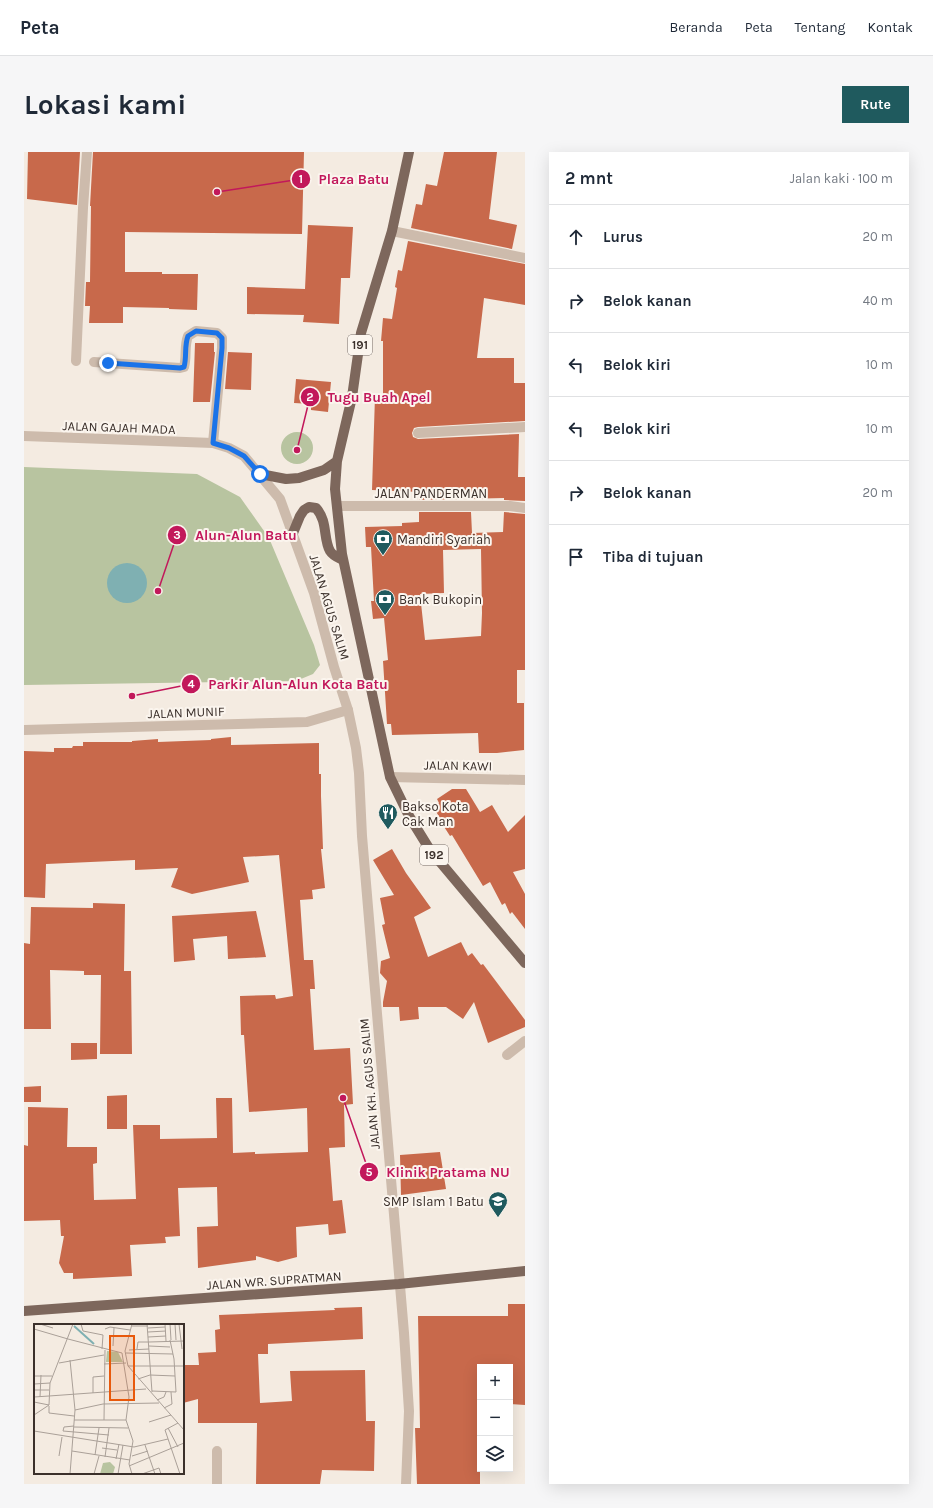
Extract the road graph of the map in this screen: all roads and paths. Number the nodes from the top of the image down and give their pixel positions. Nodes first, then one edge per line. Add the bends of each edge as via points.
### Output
1 (88, 152) edge
2 (409, 152) edge
3 (392, 231) junction
4 (525, 258) edge
5 (76, 360) dead end
6 (94, 362) dead end
7 (525, 427) edge
8 (418, 434) dead end
9 (24, 436) edge
10 (213, 443) junction
11 (337, 461) junction
12 (260, 474) junction
13 (337, 506) junction
14 (525, 508) edge
15 (293, 533) junction
16 (343, 560) junction
17 (340, 685) joint
18 (348, 710) junction
19 (24, 730) edge
20 (390, 777) junction
21 (525, 780) edge
22 (525, 964) edge
23 (525, 1041) edge
24 (507, 1054) dead end
25 (525, 1271) edge
26 (399, 1284) junction
27 (24, 1311) edge
28 (217, 1451) dead end
29 (217, 1484) edge
30 (406, 1484) edge

1 - 5 street
2 - 3 main road, 191
3 - 4 street
3 - 11 main road, 191 via 361,333 352,397
6 - 10 street via 180,368 184,367 185,363 185,344 188,336 196,331 217,333 222,338 222,348
7 - 8 street
9 - 10 street, JALAN GAJAH MADA
10 - 12 street, JALAN GAJAH MADA via 244,456
11 - 12 main road via 324,470 299,478 286,479
11 - 13 main road, JALAN AGUS SALIM
12 - 15 street, JALAN AGUS SALIM via 280,499
13 - 14 street, JALAN PANDERMAN
13 - 16 main road, JALAN AGUS SALIM
15 - 16 main road via 304,510 309,507 316,508 321,515 329,550
15 - 17 street, JALAN AGUS SALIM via 314,593
16 - 20 main road, JALAN AGUS SALIM / 192
17 - 18 street, JALAN KH. AGUS SALIM
18 - 19 street, JALAN MUNIF via 307,722
18 - 26 street, JALAN KH. AGUS SALIM via 359,773
20 - 21 street, JALAN KAWI
20 - 22 main road, 192 via 409,816 430,850
23 - 24 street
25 - 26 main road, JALAN WR. SUPRATMAN
26 - 27 main road, JALAN WR. SUPRATMAN
26 - 30 street, JALAN KH. AGUS SALIM via 409,1411
28 - 29 street

